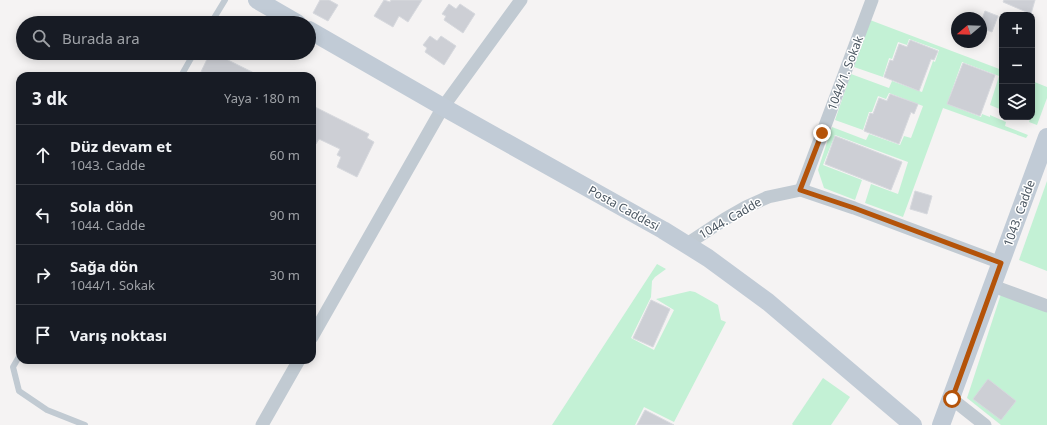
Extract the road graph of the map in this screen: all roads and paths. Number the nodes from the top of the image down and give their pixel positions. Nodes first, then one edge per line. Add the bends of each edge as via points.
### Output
1 (225, 0) edge
2 (257, 0) edge
3 (520, 0) edge
4 (872, 0) edge
5 (215, 16) edge
6 (285, 16) edge
7 (316, 34) edge
8 (190, 60) edge
9 (183, 72) edge
10 (443, 107) junction
11 (1047, 137) edge
12 (800, 190) junction
13 (687, 244) junction
14 (1001, 263) junction
15 (993, 286) junction
16 (1047, 306) edge
17 (316, 330) edge
18 (16, 362) edge
19 (297, 364) edge
20 (952, 399) junction
21 (85, 425) edge
22 (262, 425) edge
23 (913, 425) edge
24 (941, 425) edge
25 (985, 425) edge

1 - 5 lane
2 - 6 street
3 - 10 street
4 - 12 street, 1044/1. Sokak
7 - 10 street, Posta Caddesi
8 - 9 lane
10 - 13 street, Posta Caddesi
10 - 17 street
11 - 14 street, 1043. Cadde
12 - 13 street, 1044. Cadde via 768,197 746,207
12 - 14 street
13 - 23 street, Posta Caddesi via 768,302
14 - 15 street, 1043. Cadde
15 - 16 street
15 - 20 street, 1043. Cadde
18 - 21 lane via 13,367 19,391 47,410
19 - 22 street
20 - 24 street, 1043. Cadde
20 - 25 street

